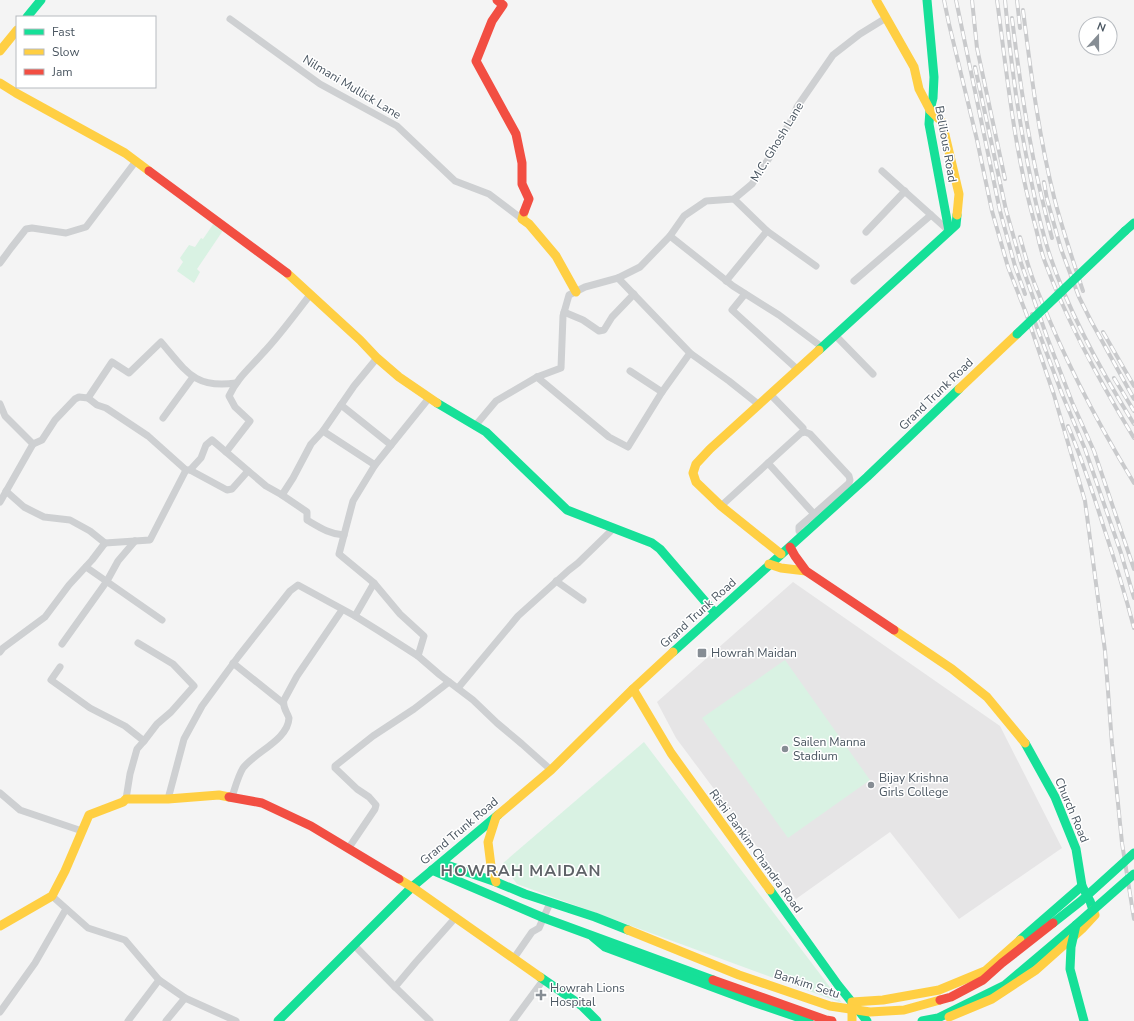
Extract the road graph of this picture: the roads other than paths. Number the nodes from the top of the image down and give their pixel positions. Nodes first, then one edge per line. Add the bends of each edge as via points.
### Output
1 (41, 0) edge
2 (497, 0) edge
3 (876, 0) edge
4 (927, 0) edge
5 (28, 16) edge
6 (886, 18) junction
7 (230, 19) dead end
8 (16, 31) edge
9 (0, 51) edge
10 (0, 83) edge
11 (930, 110) junction
12 (136, 161) junction
13 (882, 171) dead end
14 (904, 191) junction
15 (734, 199) junction
16 (931, 215) junction
17 (522, 219) junction
18 (1134, 223) edge
19 (767, 231) junction
20 (949, 231) junction
21 (866, 232) dead end
22 (670, 236) junction
23 (0, 263) edge
24 (816, 266) dead end
25 (618, 278) junction
26 (726, 281) junction
27 (854, 281) dead end
28 (576, 292) junction
29 (634, 294) junction
30 (745, 294) junction
31 (310, 295) junction
32 (564, 312) junction
33 (835, 335) junction
34 (822, 347) junction
35 (690, 353) junction
36 (377, 358) junction
37 (797, 369) junction
38 (630, 371) dead end
39 (873, 374) dead end
40 (193, 377) junction
41 (537, 377) junction
42 (236, 383) junction
43 (662, 392) junction
44 (770, 394) junction
45 (88, 398) junction
46 (429, 398) junction
47 (0, 404) edge
48 (758, 404) junction
49 (341, 405) junction
50 (163, 418) dead end
51 (475, 426) junction
52 (803, 428) dead end
53 (323, 431) junction
54 (33, 444) junction
55 (391, 445) junction
56 (226, 452) junction
57 (768, 463) junction
58 (375, 465) junction
59 (188, 470) junction
60 (248, 471) junction
61 (6, 491) junction
62 (282, 496) junction
63 (0, 502) edge
64 (721, 506) junction
65 (814, 514) junction
66 (614, 528) junction
67 (344, 535) junction
68 (802, 536) junction
69 (135, 541) junction
70 (104, 543) junction
71 (790, 547) junction
72 (781, 554) junction
73 (770, 564) junction
74 (86, 567) junction
75 (806, 571) junction
76 (107, 581) junction
77 (556, 581) junction
78 (374, 583) junction
79 (583, 600) dead end
80 (342, 610) junction
81 (715, 612) junction
82 (355, 616) junction
83 (162, 620) dead end
84 (138, 643) dead end
85 (62, 644) dead end
86 (0, 652) edge
87 (418, 656) junction
88 (233, 663) junction
89 (60, 667) dead end
90 (449, 682) junction
91 (458, 688) junction
92 (633, 689) junction
93 (283, 703) junction
94 (144, 741) junction
95 (550, 770) junction
96 (0, 793) edge
97 (232, 797) junction
98 (126, 799) junction
99 (168, 799) junction
100 (496, 816) junction
101 (82, 831) junction
102 (348, 848) junction
103 (1134, 852) edge
104 (441, 862) junction
105 (432, 870) junction
106 (1134, 874) edge
107 (496, 882) junction
108 (412, 886) junction
109 (1082, 886) junction
110 (52, 896) junction
111 (550, 903) junction
112 (66, 909) junction
113 (456, 917) junction
114 (544, 918) junction
115 (1076, 925) junction
116 (0, 926) edge
117 (591, 935) junction
118 (354, 945) junction
119 (514, 958) junction
120 (544, 979) junction
121 (159, 980) junction
122 (395, 988) junction
123 (185, 998) junction
124 (852, 1002) junction
125 (0, 1012) edge
126 (128, 1021) edge
127 (166, 1021) edge
128 (236, 1021) edge
129 (278, 1021) edge
130 (430, 1021) edge
131 (513, 1021) edge
132 (597, 1021) edge
133 (808, 1021) edge
134 (832, 1021) edge
135 (852, 1021) edge
136 (867, 1021) edge
137 (922, 1021) edge
138 (940, 1021) edge
139 (1084, 1021) edge

1 - 5 main road
2 - 17 main road via 503,5 492,21 476,61 516,134 522,163 522,184 530,198
3 - 6 main road, Belilious Road
4 - 11 main road via 934,77
6 - 11 main road, Belilious Road via 914,67 919,89
6 - 15 street, M.C. Ghosh Lane via 833,55 797,107 764,168 752,184
7 - 17 street, Nilmani Mullick Lane via 320,84 397,126 455,181 489,194
8 - 9 main road
10 - 12 main road
11 - 20 main road, Belilious Road via 929,124
11 - 20 main road via 942,122 960,194 956,225
12 - 23 street via 86,227 66,233 26,229
12 - 31 main road via 284,270
13 - 14 street
14 - 16 street
14 - 21 street
15 - 19 street
15 - 22 street via 706,202 684,216
16 - 20 street
16 - 27 street
17 - 28 main road, Nilmani Mullick Lane via 556,256
18 - 68 main road, Grand Trunk Road, bridge
19 - 24 street
19 - 26 street
20 - 33 main road
22 - 25 street via 640,267
22 - 26 street
25 - 28 street
25 - 29 street
26 - 30 street
28 - 32 street via 569,295
29 - 32 street via 602,331
29 - 35 street
30 - 34 street
30 - 37 street via 732,310
31 - 36 main road
31 - 42 street
32 - 41 street via 561,368
33 - 34 main road
33 - 39 street
34 - 37 main road
35 - 43 street
35 - 48 street
36 - 46 main road
36 - 49 street
37 - 44 main road
38 - 43 street
40 - 42 street via 221,385
40 - 45 street via 161,342 129,373 112,362
40 - 50 street
41 - 43 street via 609,437 628,447
41 - 51 street via 496,401
42 - 56 street via 229,396 235,407 250,421
44 - 48 main road
44 - 52 street
45 - 54 street via 75,399 55,420 42,440
45 - 59 street via 148,436
46 - 51 main road
46 - 55 street
47 - 54 street via 5,416
48 - 64 main road via 696,464 693,473 696,482
49 - 53 street
49 - 55 street
51 - 66 main road via 486,432 567,510
53 - 58 street
53 - 62 street via 311,444
54 - 61 street
55 - 58 street
56 - 59 street via 212,440 206,445 201,458
56 - 60 street
57 - 64 street
57 - 65 street
57 - 65 street via 805,432 810,434 848,476 849,483
58 - 67 street via 353,501
59 - 60 street via 227,490 232,489
59 - 69 street via 150,540
60 - 62 street
61 - 63 street
61 - 70 street via 24,507 44,517 70,520 90,531
62 - 67 street via 307,512 307,520 334,534
64 - 72 main road
65 - 68 street via 799,527
66 - 77 street
66 - 81 main road via 652,543 660,549
67 - 78 street via 339,554
68 - 71 main road, Grand Trunk Road
69 - 70 street
69 - 76 street via 118,561
70 - 74 street
71 - 72 main road, Grand Trunk Road
71 - 75 main road
72 - 73 main road, Grand Trunk Road
73 - 75 main road
73 - 81 main road, Grand Trunk Road
74 - 76 street
74 - 86 street via 45,617
75 - 109 main road, Church Road via 952,669 987,697 1026,743 1055,797 1076,848
76 - 83 street
76 - 85 street
77 - 79 street
77 - 91 street via 518,616
78 - 82 street
78 - 87 street via 400,614 424,636
80 - 82 street
80 - 88 street via 298,585 290,591
80 - 93 street via 297,676
81 - 92 main road, Grand Trunk Road
82 - 87 street
84 - 94 street via 173,664 194,686
87 - 90 street
88 - 93 street
88 - 99 street via 202,706 184,739
89 - 94 street via 51,680 90,708 125,726
90 - 91 street
90 - 102 street via 335,765 335,768 376,806
91 - 95 street
92 - 95 main road, Grand Trunk Road
92 - 124 main road, Rishi Bankim Chandra Road via 671,753
93 - 97 street via 289,718 287,725 276,740 248,762
94 - 98 street via 136,749
95 - 100 main road, Grand Trunk Road
96 - 101 street via 20,810
97 - 99 main road via 219,795
97 - 102 main road via 262,803 311,826
98 - 99 main road
98 - 101 main road via 88,815
100 - 104 main road, Grand Trunk Road
100 - 107 main road via 488,842
101 - 110 main road
102 - 108 main road
103 - 111 main road, Bankim Setu, bridge via 1081,901 983,980 951,996 904,1010 870,1012 830,1006 739,975 628,930
104 - 105 main road, Grand Trunk Road
104 - 107 main road, Bankim Setu
105 - 108 main road, Grand Trunk Road
105 - 114 main road
106 - 115 main road, bridge
107 - 111 main road, Bankim Setu
108 - 113 main road
108 - 118 main road, Grand Trunk Road
109 - 124 main road via 985,971 939,990 883,1000
109 - 138 main road, Church Road via 1095,915 1082,929 1036,970 998,995
110 - 112 street
110 - 116 main road
111 - 114 street
112 - 121 street via 88,928 125,940
112 - 125 street via 35,963
113 - 119 main road
113 - 122 street
114 - 117 main road
114 - 119 street
115 - 137 main road via 1005,985 938,1018
115 - 139 main road, bridge via 1070,969
117 - 133 main road via 605,947
117 - 134 main road
118 - 122 street
118 - 129 main road, Grand Trunk Road
119 - 120 main road
120 - 131 street
120 - 132 main road via 582,1006
121 - 123 street
121 - 126 street
122 - 130 street
123 - 127 street
123 - 128 street
124 - 135 main road
124 - 136 main road, Rishi Bankim Chandra Road

